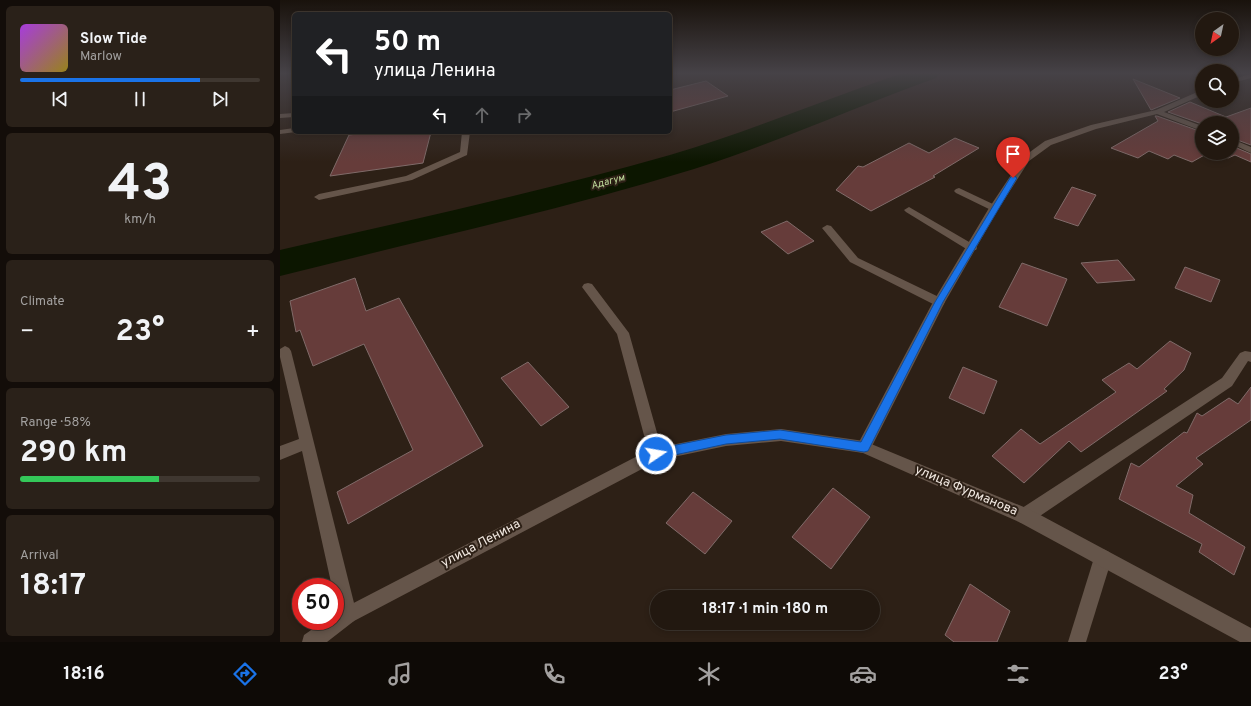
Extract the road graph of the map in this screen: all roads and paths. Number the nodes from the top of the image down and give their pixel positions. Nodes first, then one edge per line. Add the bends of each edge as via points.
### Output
1 (1178, 103) edge
2 (1158, 112) junction
3 (292, 115) edge
4 (280, 116) edge
5 (1195, 126) edge
6 (292, 130) edge
7 (280, 132) edge
8 (466, 134) edge
9 (1239, 144) edge
10 (1251, 150) edge
11 (959, 192) dead end
12 (319, 197) dead end
13 (994, 208) junction
14 (909, 210) dead end
15 (827, 228) dead end
16 (972, 248) junction
17 (588, 286) dead end
18 (939, 302) junction
19 (285, 351) dead end
20 (1251, 357) edge
21 (306, 443) junction
22 (864, 447) junction
23 (280, 454) edge
24 (656, 454) junction
25 (1025, 516) junction
26 (1103, 558) junction
27 (348, 615) junction
28 (1251, 638) edge
29 (311, 642) edge
30 (1077, 642) edge

1 - 2 street
2 - 5 street
2 - 13 street via 1094,127 1040,148 1026,159
3 - 4 street
6 - 7 street
8 - 12 street via 464,153 409,178
9 - 10 street
11 - 13 street
13 - 16 street
14 - 16 street
15 - 18 street via 854,260
16 - 18 street
17 - 24 street via 623,333
18 - 22 street
19 - 21 street
20 - 25 street via 1245,356 1227,382
21 - 23 street
21 - 27 street
22 - 24 street, улица Фурманова via 780,435 726,440
22 - 25 street, улица Фурманова
24 - 27 street, улица Ленина
25 - 26 street, улица Фурманова
26 - 28 street, улица Фурманова
26 - 30 street
27 - 29 street, улица Ленина

